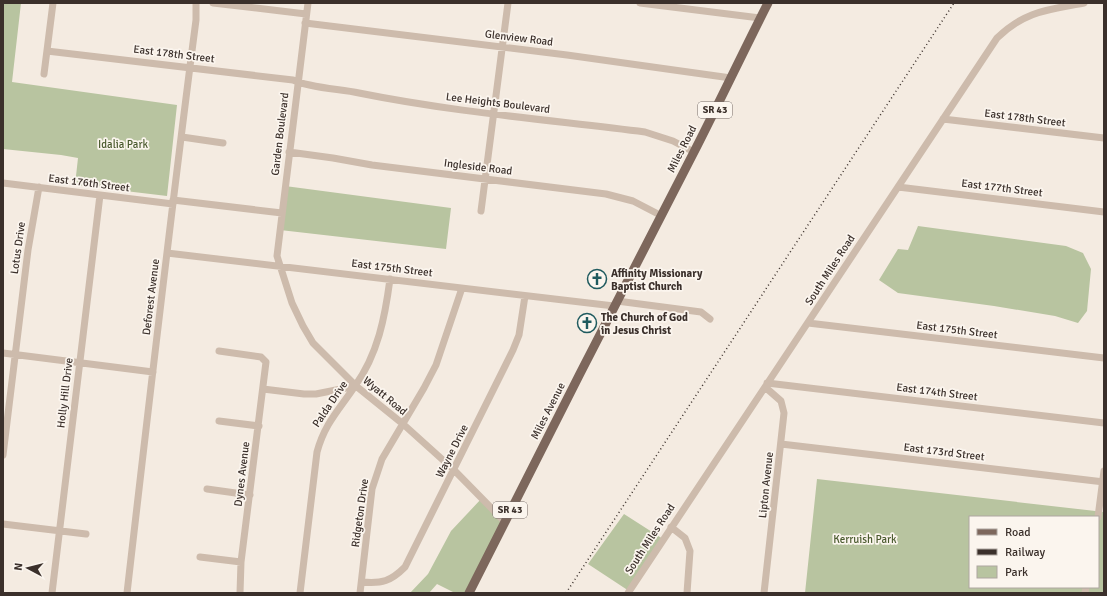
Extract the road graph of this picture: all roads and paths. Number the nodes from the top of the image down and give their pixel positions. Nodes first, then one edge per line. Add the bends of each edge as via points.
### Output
1 (53, 3) edge
2 (196, 3) edge
3 (213, 3) edge
4 (308, 3) edge
5 (508, 3) edge
6 (640, 3) edge
7 (768, 3) edge
8 (1084, 3) edge
9 (306, 14) junction
10 (760, 18) junction
11 (305, 23) junction
12 (502, 47) junction
13 (47, 51) junction
14 (190, 67) junction
15 (44, 74) dead end
16 (731, 78) junction
17 (298, 82) junction
18 (494, 113) junction
19 (943, 119) junction
20 (182, 137) junction
21 (1104, 138) edge
22 (223, 143) dead end
23 (289, 152) junction
24 (694, 152) junction
25 (485, 180) junction
26 (3, 183) edge
27 (39, 187) junction
28 (898, 187) junction
29 (100, 195) junction
30 (173, 202) junction
31 (481, 212) dead end
32 (1104, 212) edge
33 (282, 213) junction
34 (660, 215) junction
35 (648, 240) joint
36 (167, 253) junction
37 (281, 266) junction
38 (390, 279) junction
39 (462, 288) junction
40 (525, 296) junction
41 (615, 304) junction
42 (710, 319) dead end
43 (808, 323) junction
44 (219, 351) dead end
45 (3, 353) edge
46 (15, 354) junction
47 (1104, 358) edge
48 (80, 362) junction
49 (153, 372) junction
50 (766, 385) junction
51 (356, 386) junction
52 (263, 389) junction
53 (218, 421) dead end
54 (1104, 423) edge
55 (403, 424) junction
56 (259, 426) junction
57 (781, 444) junction
58 (3, 455) edge
59 (454, 470) junction
60 (1104, 471) edge
61 (1103, 482) edge
62 (207, 490) dead end
63 (250, 495) junction
64 (1098, 516) edge
65 (505, 522) junction
66 (3, 524) edge
67 (671, 527) junction
68 (59, 530) junction
69 (86, 534) dead end
70 (200, 557) dead end
71 (241, 562) junction
72 (362, 582) junction
73 (52, 593) edge
74 (127, 593) edge
75 (240, 593) edge
76 (300, 593) edge
77 (360, 593) edge
78 (469, 593) edge
79 (628, 593) edge
80 (687, 593) edge
81 (764, 593) edge

1 - 13 street
2 - 14 street, Deforest Avenue
3 - 9 street
4 - 9 street, Garden Boulevard
5 - 12 street
6 - 10 street
7 - 10 main road, Miles Road / SR 43
8 - 19 street, South Miles Road via 1039,12 1006,29 997,38
9 - 11 street, Garden Boulevard
10 - 16 main road, Miles Road / SR 43
11 - 12 street, Glenview Road
11 - 17 street, Garden Boulevard
12 - 16 street, Glenview Road
12 - 18 street
13 - 14 street, East 178th Street
13 - 15 street
14 - 17 street, East 178th Street
14 - 20 street, Deforest Avenue
16 - 24 main road, Miles Road / SR 43
17 - 18 street, Lee Heights Boulevard via 408,103
17 - 23 street, Garden Boulevard
18 - 24 street, Lee Heights Boulevard via 645,132 673,141
18 - 25 street
19 - 21 street, East 178th Street
19 - 28 street, South Miles Road
20 - 22 street
20 - 30 street, Deforest Avenue
23 - 25 street, Ingleside Road
23 - 33 street, Garden Boulevard
24 - 34 main road, Miles Road / SR 43
25 - 31 street
25 - 34 street, Ingleside Road via 606,194 633,201
26 - 27 street, East 176th Street
27 - 29 street, East 176th Street
27 - 46 street, Lotus Drive
28 - 32 street, East 177th Street
28 - 43 street, South Miles Road
29 - 30 street, East 176th Street
29 - 48 street, Holly Hill Drive
30 - 33 street, East 176th Street
30 - 36 street, Deforest Avenue
33 - 37 street, Garden Boulevard via 277,256
34 - 35 main road, Miles Road / SR 43
35 - 41 main road, Miles Avenue / SR 43
36 - 37 street, East 175th Street
36 - 49 street, Deforest Avenue
37 - 38 street, East 175th Street
37 - 51 street, Wyatt Road via 292,303 303,326 318,348
38 - 39 street, East 175th Street
38 - 51 street, Palda Drive via 382,329
39 - 40 street, East 175th Street
39 - 55 street, Ridgeton Drive via 436,365
40 - 41 street, East 175th Street
40 - 59 street, Wayne Drive via 519,335 513,350
41 - 42 street, East 175th Street via 701,312
41 - 65 main road, Miles Avenue / SR 43
43 - 47 street, East 175th Street
43 - 50 street, South Miles Road
44 - 52 street, Dynes Avenue via 264,359 266,362
45 - 46 street
46 - 48 street
46 - 58 street, Lotus Drive
48 - 49 street
48 - 68 street, Holly Hill Drive
49 - 74 street, Deforest Avenue
50 - 54 street, East 174th Street
50 - 57 street, Lipton Avenue via 781,401 784,413
50 - 67 street, South Miles Road
51 - 52 street via 316,394
51 - 55 street, Wyatt Road
51 - 76 street, Palda Drive via 339,407 321,437
52 - 56 street, Dynes Avenue
53 - 56 street
55 - 59 street, Wyatt Road
55 - 72 street, Ridgeton Drive via 382,459 372,489
56 - 63 street, Dynes Avenue
57 - 61 street, East 173rd Street
57 - 81 street, Lipton Avenue
59 - 65 street, Wyatt Road
59 - 72 street, Wayne Drive via 405,567 387,580 376,583
60 - 61 street
61 - 64 street
62 - 63 street
63 - 71 street, Dynes Avenue
65 - 78 main road, Miles Avenue / SR 43
66 - 68 street
67 - 79 street, South Miles Road
67 - 80 street via 685,538 690,551
68 - 69 street
68 - 73 street, Holly Hill Drive
70 - 71 street
71 - 75 street, Dynes Avenue
72 - 77 street, Ridgeton Drive

